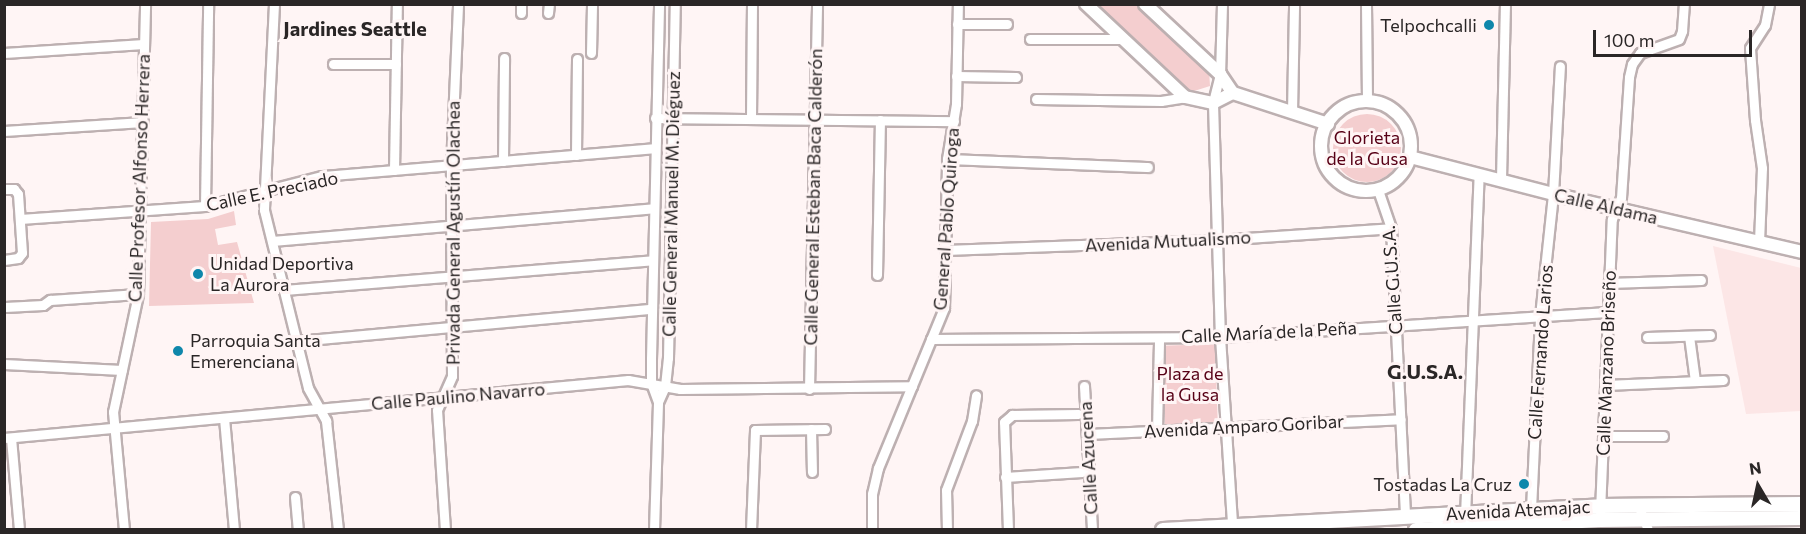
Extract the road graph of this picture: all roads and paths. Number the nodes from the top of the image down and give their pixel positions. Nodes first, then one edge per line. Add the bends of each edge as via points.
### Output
1 (145, 4) edge
2 (208, 4) edge
3 (273, 4) edge
4 (397, 4) edge
5 (458, 4) edge
6 (592, 4) edge
7 (658, 4) edge
8 (675, 4) edge
9 (817, 4) edge
10 (958, 4) edge
11 (1086, 4) edge
12 (1145, 4) edge
13 (1222, 4) edge
14 (1294, 4) edge
15 (1366, 4) edge
16 (1505, 4) edge
17 (1684, 4) edge
18 (1769, 4) edge
19 (752, 6) dead end
20 (957, 24) junction
21 (1007, 24) dead end
22 (1030, 39) dead end
23 (1123, 39) junction
24 (144, 44) junction
25 (4, 53) edge
26 (591, 53) dead end
27 (504, 58) dead end
28 (577, 59) dead end
29 (333, 64) dead end
30 (396, 64) junction
31 (1560, 66) dead end
32 (1220, 74) junction
33 (956, 76) junction
34 (1016, 77) dead end
35 (1233, 93) junction
36 (1185, 96) junction
37 (1036, 99) dead end
38 (1366, 102) junction
39 (1213, 103) junction
40 (1292, 112) junction
41 (655, 118) junction
42 (672, 118) junction
43 (751, 118) junction
44 (815, 119) junction
45 (880, 120) junction
46 (954, 121) junction
47 (143, 122) junction
48 (1328, 124) junction
49 (4, 131) edge
50 (655, 148) junction
51 (576, 155) junction
52 (1410, 157) junction
53 (947, 159) junction
54 (503, 161) junction
55 (451, 166) junction
56 (1148, 167) dead end
57 (394, 170) junction
58 (1479, 174) junction
59 (1501, 179) junction
60 (4, 189) edge
61 (1378, 190) junction
62 (264, 192) junction
63 (1553, 194) junction
64 (205, 207) junction
65 (654, 208) junction
66 (1617, 208) junction
67 (140, 211) junction
68 (20, 219) junction
69 (452, 225) junction
70 (1391, 228) junction
71 (1217, 240) junction
72 (272, 241) junction
73 (1759, 242) junction
74 (945, 250) junction
75 (1802, 252) edge
76 (4, 260) edge
77 (653, 260) junction
78 (877, 275) dead end
79 (452, 276) junction
80 (1701, 280) dead end
81 (1608, 283) junction
82 (284, 290) junction
83 (138, 294) junction
84 (5, 307) edge
85 (652, 309) junction
86 (1607, 312) junction
87 (1540, 316) junction
88 (1473, 320) junction
89 (1396, 325) junction
90 (452, 327) junction
91 (1710, 334) dead end
92 (1689, 336) junction
93 (1220, 337) junction
94 (1647, 337) dead end
95 (931, 339) junction
96 (1159, 339) junction
97 (297, 341) junction
98 (4, 364) edge
99 (122, 370) junction
100 (1723, 380) dead end
101 (1695, 381) junction
102 (651, 383) junction
103 (1605, 385) junction
104 (664, 386) junction
105 (912, 386) junction
106 (1084, 386) dead end
107 (809, 389) junction
108 (976, 395) dead end
109 (443, 396) junction
110 (658, 402) junction
111 (319, 409) junction
112 (1078, 414) dead end
113 (224, 418) junction
114 (1401, 419) junction
115 (115, 428) junction
116 (811, 429) junction
117 (825, 429) dead end
118 (1228, 429) junction
119 (1157, 430) junction
120 (1088, 434) junction
121 (1603, 436) junction
122 (1663, 436) dead end
123 (8, 438) edge
124 (812, 472) dead end
125 (1082, 472) dead end
126 (1005, 477) junction
127 (295, 497) dead end
128 (1802, 504) edge
129 (1638, 506) junction
130 (1531, 509) junction
131 (1465, 512) junction
132 (1600, 513) junction
133 (1405, 515) junction
134 (1802, 518) edge
135 (1232, 525) junction
136 (1646, 525) edge
137 (1464, 528) edge
138 (19, 530) edge
139 (124, 530) edge
140 (234, 530) edge
141 (298, 530) edge
142 (338, 530) edge
143 (446, 530) edge
144 (654, 530) edge
145 (751, 530) edge
146 (872, 530) edge
147 (947, 530) edge
148 (1008, 530) edge
149 (1092, 530) edge
150 (1163, 530) edge
151 (1416, 530) edge

1 - 24 street, Calle Profesor Alfonso Herrera
2 - 64 street
3 - 62 street
4 - 30 street
5 - 55 street, Privada General Agustín Olachea
6 - 26 street
7 - 41 street, Calle General Manuel M. Diéguez
8 - 42 street, Calle General Manuel M. Diéguez
9 - 44 street, Calle General Esteban Baca Calderón
10 - 20 street, General Pablo Quiroga
11 - 23 street
12 - 32 street
13 - 32 street
14 - 40 street
15 - 38 street
16 - 59 street
17 - 66 street, Calle Manzano Briseño via 1679,39 1640,53 1632,64 1622,198
18 - 73 street via 1765,26 1750,48 1762,168
19 - 43 street
20 - 21 street
20 - 33 street, General Pablo Quiroga
22 - 23 street
23 - 36 street
24 - 25 street
24 - 47 street, Calle Profesor Alfonso Herrera
27 - 54 street
28 - 51 street
29 - 30 street
30 - 57 street
31 - 63 street, Calle Fernando Larios
32 - 35 street
32 - 39 street
33 - 34 street
33 - 46 street, General Pablo Quiroga
35 - 39 street
35 - 40 street
36 - 37 street via 1161,101
36 - 39 street
38 - 48 street via 1344,107
38 - 52 street via 1380,104 1402,119 1411,143
39 - 71 street
40 - 48 street
41 - 42 street
41 - 50 street, Calle General Manuel M. Diéguez
42 - 43 street
42 - 104 street, Calle General Manuel M. Diéguez via 668,358
43 - 44 street
44 - 45 street
44 - 107 street, Calle General Esteban Baca Calderón
45 - 46 street
45 - 78 street
46 - 53 street, General Pablo Quiroga
47 - 49 street
47 - 67 street, Calle Profesor Alfonso Herrera
48 - 61 street via 1322,138 1322,153 1335,179 1362,191
50 - 51 street, Calle E. Preciado
50 - 65 street, Calle General Manuel M. Diéguez
51 - 54 street, Calle E. Preciado
52 - 58 street, Calle Aldama
52 - 61 street via 1398,178
53 - 56 street
53 - 74 street, General Pablo Quiroga
54 - 55 street, Calle E. Preciado
55 - 57 street, Calle E. Preciado
55 - 69 street, Privada General Agustín Olachea
57 - 62 street, Calle E. Preciado via 322,176
58 - 59 street, Calle Aldama
58 - 88 street
59 - 63 street, Calle Aldama
60 - 68 street via 17,190
61 - 70 street, Calle G.U.S.A.
62 - 64 street, Calle E. Preciado
62 - 72 street
63 - 66 street, Calle Aldama
63 - 87 street, Calle Fernando Larios
64 - 67 street, Calle E. Preciado
65 - 69 street
65 - 77 street, Calle General Manuel M. Diéguez
66 - 73 street, Calle Aldama
66 - 81 street, Calle Manzano Briseño via 1612,219
67 - 68 street, Calle E. Preciado
67 - 83 street, Calle Profesor Alfonso Herrera
68 - 76 street via 21,256
69 - 72 street
69 - 79 street, Privada General Agustín Olachea
70 - 71 street, Avenida Mutualismo
70 - 89 street, Calle G.U.S.A.
71 - 74 street, Avenida Mutualismo
71 - 93 street
72 - 82 street
73 - 75 street, Calle Aldama
74 - 95 street, General Pablo Quiroga via 944,308
77 - 79 street
77 - 85 street, Calle General Manuel M. Diéguez
79 - 82 street
79 - 90 street, Privada General Agustín Olachea
80 - 81 street
81 - 86 street, Calle Manzano Briseño
82 - 97 street
83 - 84 street
83 - 99 street, Calle Profesor Alfonso Herrera
85 - 90 street
85 - 102 street, Calle General Manuel M. Diéguez
86 - 87 street, Calle María de la Peña
86 - 103 street, Calle Manzano Briseño
87 - 88 street, Calle María de la Peña
87 - 130 street, Calle Fernando Larios
88 - 89 street, Calle María de la Peña
88 - 131 street
89 - 93 street, Calle María de la Peña
89 - 114 street, Calle G.U.S.A.
90 - 97 street
90 - 109 street, Privada General Agustín Olachea via 452,376
91 - 92 street
92 - 94 street
92 - 101 street
93 - 96 street, Calle María de la Peña
93 - 118 street
95 - 96 street, Calle María de la Peña
95 - 105 street, General Pablo Quiroga
96 - 119 street
97 - 111 street via 308,387
98 - 99 street
99 - 115 street, Calle Profesor Alfonso Herrera via 113,412
100 - 101 street
101 - 103 street
102 - 104 street, Calle Paulino Navarro
102 - 109 street, Calle Paulino Navarro via 628,380
102 - 110 street, Calle General Manuel M. Diéguez
103 - 121 street, Calle Manzano Briseño
104 - 107 street, Calle Paulino Navarro
104 - 110 street, Calle General Manuel M. Diéguez
105 - 107 street, Calle Paulino Navarro
105 - 146 street, General Pablo Quiroga via 873,483
106 - 120 street, Calle Azucena
108 - 147 street via 972,421 946,490
109 - 111 street, Calle Paulino Navarro
109 - 143 street, Privada General Agustín Olachea via 437,410
110 - 144 street, Calle General Manuel M. Diéguez
111 - 113 street, Calle Paulino Navarro
111 - 142 street via 326,421
112 - 126 street via 1007,417 1002,435
113 - 115 street, Calle Paulino Navarro
113 - 140 street
114 - 118 street, Avenida Amparo Goribar
114 - 133 street, Calle G.U.S.A.
115 - 123 street, Calle Paulino Navarro
115 - 139 street, Calle Profesor Alfonso Herrera
116 - 117 street
116 - 124 street
116 - 145 street via 755,430
118 - 119 street, Avenida Amparo Goribar
118 - 135 street
119 - 120 street, Avenida Amparo Goribar
120 - 149 street, Calle Azucena
121 - 122 street
121 - 132 street, Calle Manzano Briseño
123 - 138 street
125 - 126 street
126 - 148 street
127 - 141 street
128 - 129 main road, Avenida Atemajac
129 - 132 main road, Avenida Atemajac
129 - 136 street
130 - 131 main road, Avenida Atemajac
130 - 132 main road, Avenida Atemajac
131 - 133 main road, Avenida Atemajac
131 - 137 street
132 - 136 main road, Avenida Atemajac
132 - 137 main road, Avenida Atemajac
133 - 135 main road, Avenida Atemajac
134 - 136 main road, Avenida Atemajac
135 - 150 main road, Avenida Atemajac
137 - 151 main road, Avenida Atemajac

